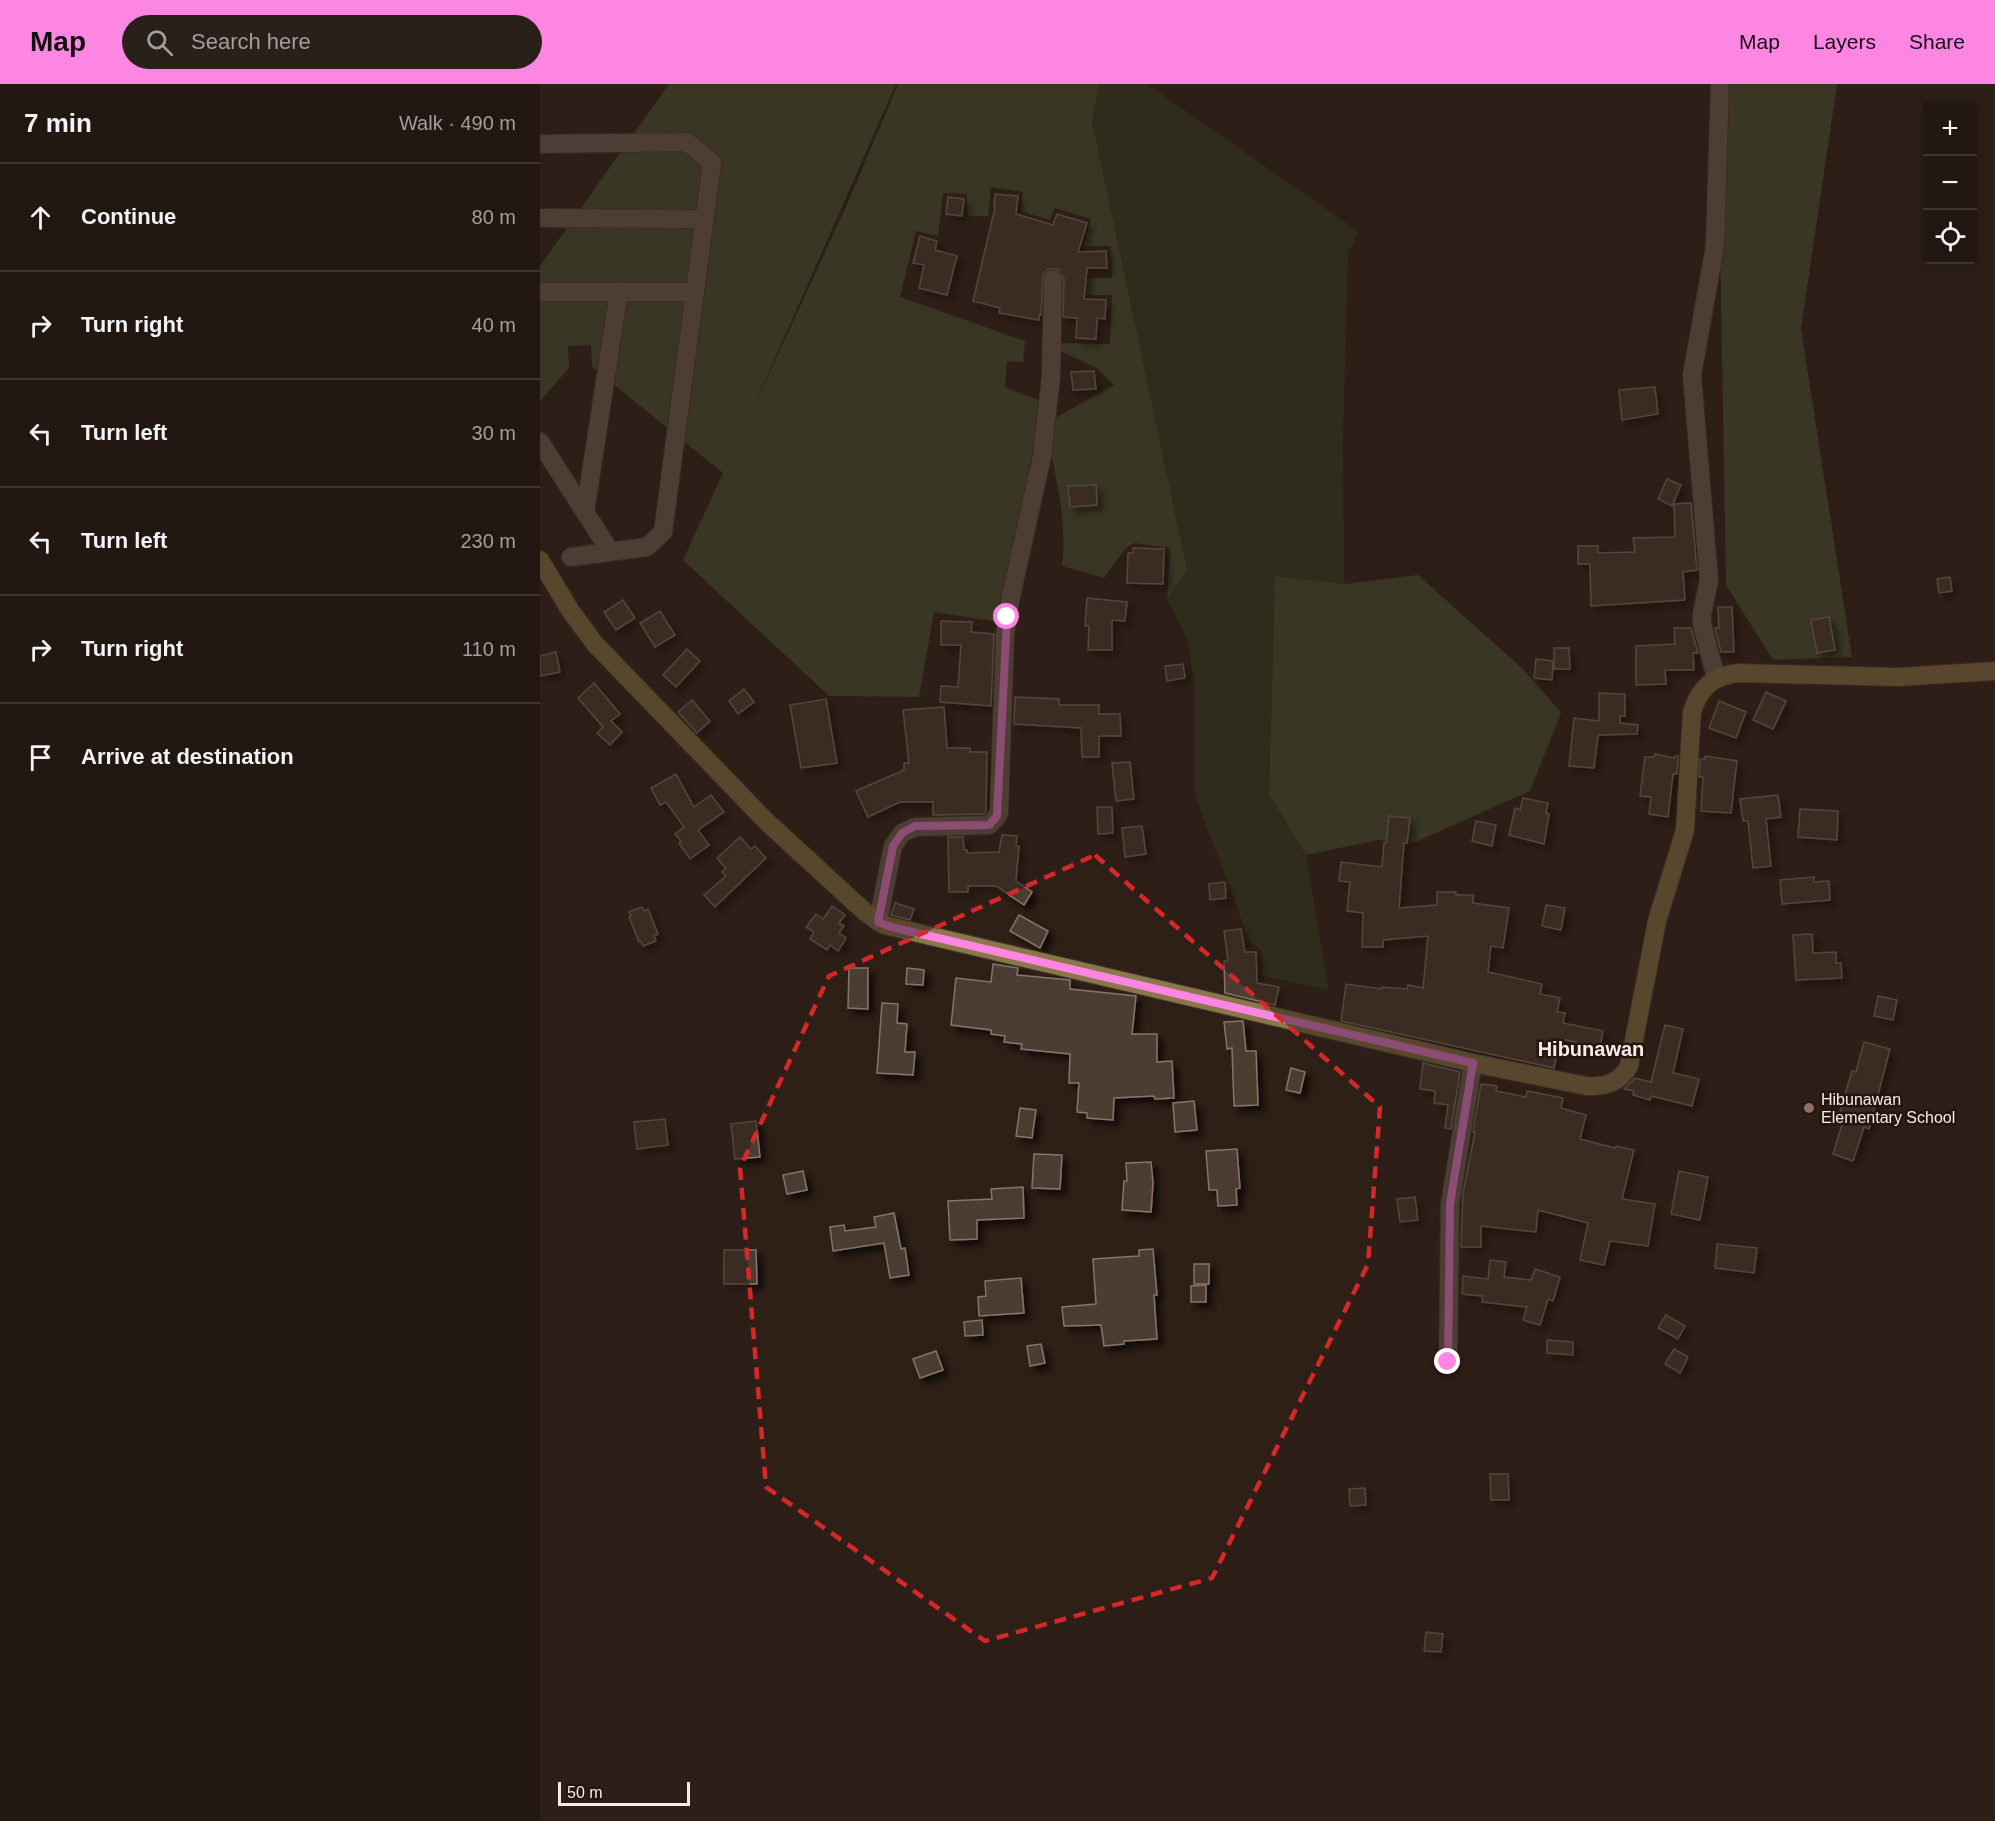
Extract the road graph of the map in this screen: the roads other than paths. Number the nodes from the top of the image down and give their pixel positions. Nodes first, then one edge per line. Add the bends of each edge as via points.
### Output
1 (1720, 84) edge
2 (540, 144) edge
3 (540, 218) edge
4 (704, 219) junction
5 (1053, 279) dead end
6 (619, 291) junction
7 (695, 291) junction
8 (540, 295) edge
9 (540, 442) edge
10 (585, 512) junction
11 (610, 551) junction
12 (571, 556) dead end
13 (540, 561) edge
14 (1995, 672) edge
15 (1716, 678) junction
16 (878, 922) junction
17 (1473, 1063) junction
18 (1448, 1362) dead end

1 - 15 street via 1714,246 1692,375 1709,580 1702,624
2 - 4 street via 687,142 712,163
3 - 4 street
4 - 7 street
5 - 16 street via 1051,377 1042,456 1005,634 999,813 989,825 915,826 902,833 893,846
6 - 7 street
6 - 8 street
6 - 10 street
7 - 11 street via 663,532 647,547
9 - 10 street
10 - 11 street
11 - 12 street
13 - 16 street via 595,644 767,822
14 - 15 street via 1897,677 1738,674
15 - 17 street via 1702,692 1692,712 1684,830 1657,921 1633,1051 1625,1074 1599,1087
16 - 17 street
17 - 18 street via 1450,1204

